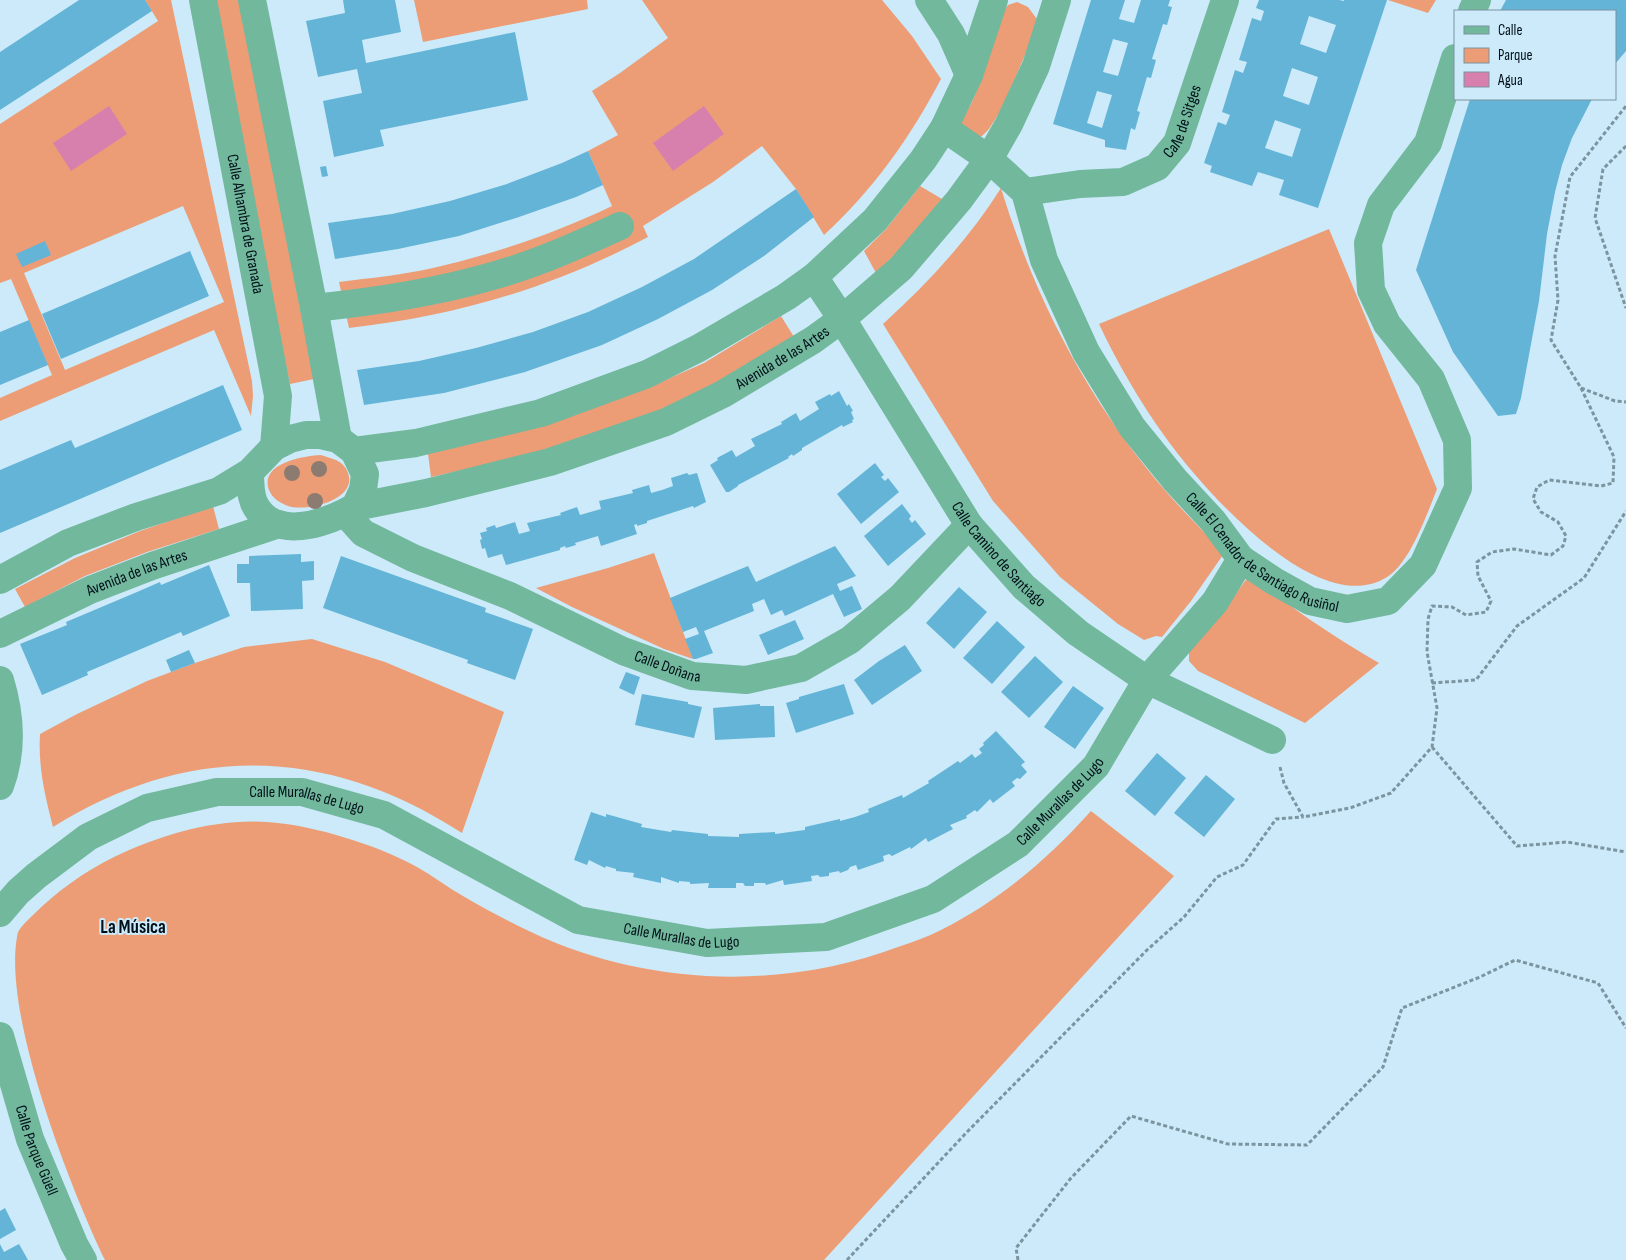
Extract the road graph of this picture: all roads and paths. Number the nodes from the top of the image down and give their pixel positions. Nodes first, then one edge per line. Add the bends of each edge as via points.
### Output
1 (203, 0) edge
2 (252, 0) edge
3 (929, 0) edge
4 (994, 0) edge
5 (1225, 0) edge
6 (1050, 2) edge
7 (1454, 61) edge
8 (969, 75) junction
9 (1626, 106) edge
10 (944, 128) junction
11 (1626, 146) edge
12 (988, 159) junction
13 (1025, 192) junction
14 (620, 226) dead end
15 (814, 277) junction
16 (314, 308) junction
17 (1626, 308) edge
18 (842, 318) junction
19 (1581, 388) junction
20 (1626, 402) edge
21 (346, 445) junction
22 (274, 447) junction
23 (250, 472) junction
24 (350, 510) junction
25 (1626, 511) edge
26 (279, 524) junction
27 (969, 525) junction
28 (1241, 559) junction
29 (0, 580) edge
30 (0, 634) edge
31 (0, 680) edge
32 (1147, 680) junction
33 (1432, 683) junction
34 (1272, 740) joint
35 (1432, 747) junction
36 (0, 786) edge
37 (1302, 817) junction
38 (1626, 852) edge
39 (9, 888) edge
40 (0, 912) edge
41 (1626, 1028) edge
42 (0, 1036) edge
43 (83, 1260) edge
44 (847, 1260) edge
45 (1018, 1260) edge

1 - 22 street, Calle Alhambra de Granada via 278,396
2 - 16 street
3 - 8 street via 951,34
4 - 8 street
5 - 13 street, Calle de Sitges via 1177,143 1157,167 1123,182
6 - 12 street, Avenida de las Artes via 1036,66 1009,124
7 - 28 street, Calle El Cenador de Santiago Rusiñol via 1428,143 1381,205 1368,243 1371,290 1387,324 1431,379 1457,440 1458,488 1423,565 1388,601 1347,609 1310,601
8 - 10 street
9 - 19 path via 1570,177 1555,256 1558,300 1550,340
10 - 12 street
10 - 15 street via 875,220
11 - 17 path via 1604,168 1595,218
12 - 13 street
12 - 18 street, Avenida de las Artes via 960,200 901,268
13 - 28 street, Calle El Cenador de Santiago Rusiñol via 1044,260 1086,352 1132,427 1213,521
14 - 16 street via 556,255 486,278 359,304
15 - 18 street, Calle Camino de Santiago
15 - 21 street via 699,348 647,374 541,413 416,442
16 - 21 street
18 - 24 street, Avenida de las Artes via 813,340 724,394 666,422 550,462
18 - 27 street, Calle Camino de Santiago
19 - 20 path via 1615,402
19 - 33 path via 1614,457 1613,483 1601,486 1549,480 1537,486 1533,499 1541,512 1558,522 1566,536 1563,546 1551,556 1514,549 1492,552 1478,562 1478,576 1491,601 1486,612 1466,615 1452,607 1432,606 1428,619 1427,652
21 - 22 street via 321,435 306,435
21 - 24 street via 365,474 363,490
22 - 23 street
23 - 26 street via 254,503 264,516
23 - 29 street via 219,491 68,543
24 - 26 street via 324,522 298,527
24 - 27 street, Calle Doñana via 364,533 413,558 510,596 623,651 692,676 746,680 801,668 850,640 900,598
25 - 33 path via 1584,578 1517,626 1476,680
26 - 30 street, Avenida de las Artes via 90,590
27 - 32 street, Calle Camino de Santiago via 1024,587 1078,633
28 - 32 street, Calle Murallas de Lugo via 1215,602
31 - 36 street via 10,733 5,773
32 - 34 street, Calle Camino de Santiago
32 - 39 street, Calle Murallas de Lugo via 1096,766 1018,844 933,899 826,937 707,943 578,920 384,816 302,792 216,792 147,808 88,837 36,876
33 - 35 path via 1437,708
34 - 37 path via 1284,784
35 - 37 path via 1391,792 1350,808
35 - 38 path via 1517,846 1567,842
37 - 44 path via 1276,819 1243,865 1217,877 1184,917 1147,950 973,1126
39 - 40 street, Calle Murallas de Lugo
41 - 45 path via 1598,982 1515,960 1402,1008 1383,1067 1307,1145 1228,1144 1131,1116 1071,1178 1016,1248
42 - 43 street, Calle Parque Güell via 30,1140

